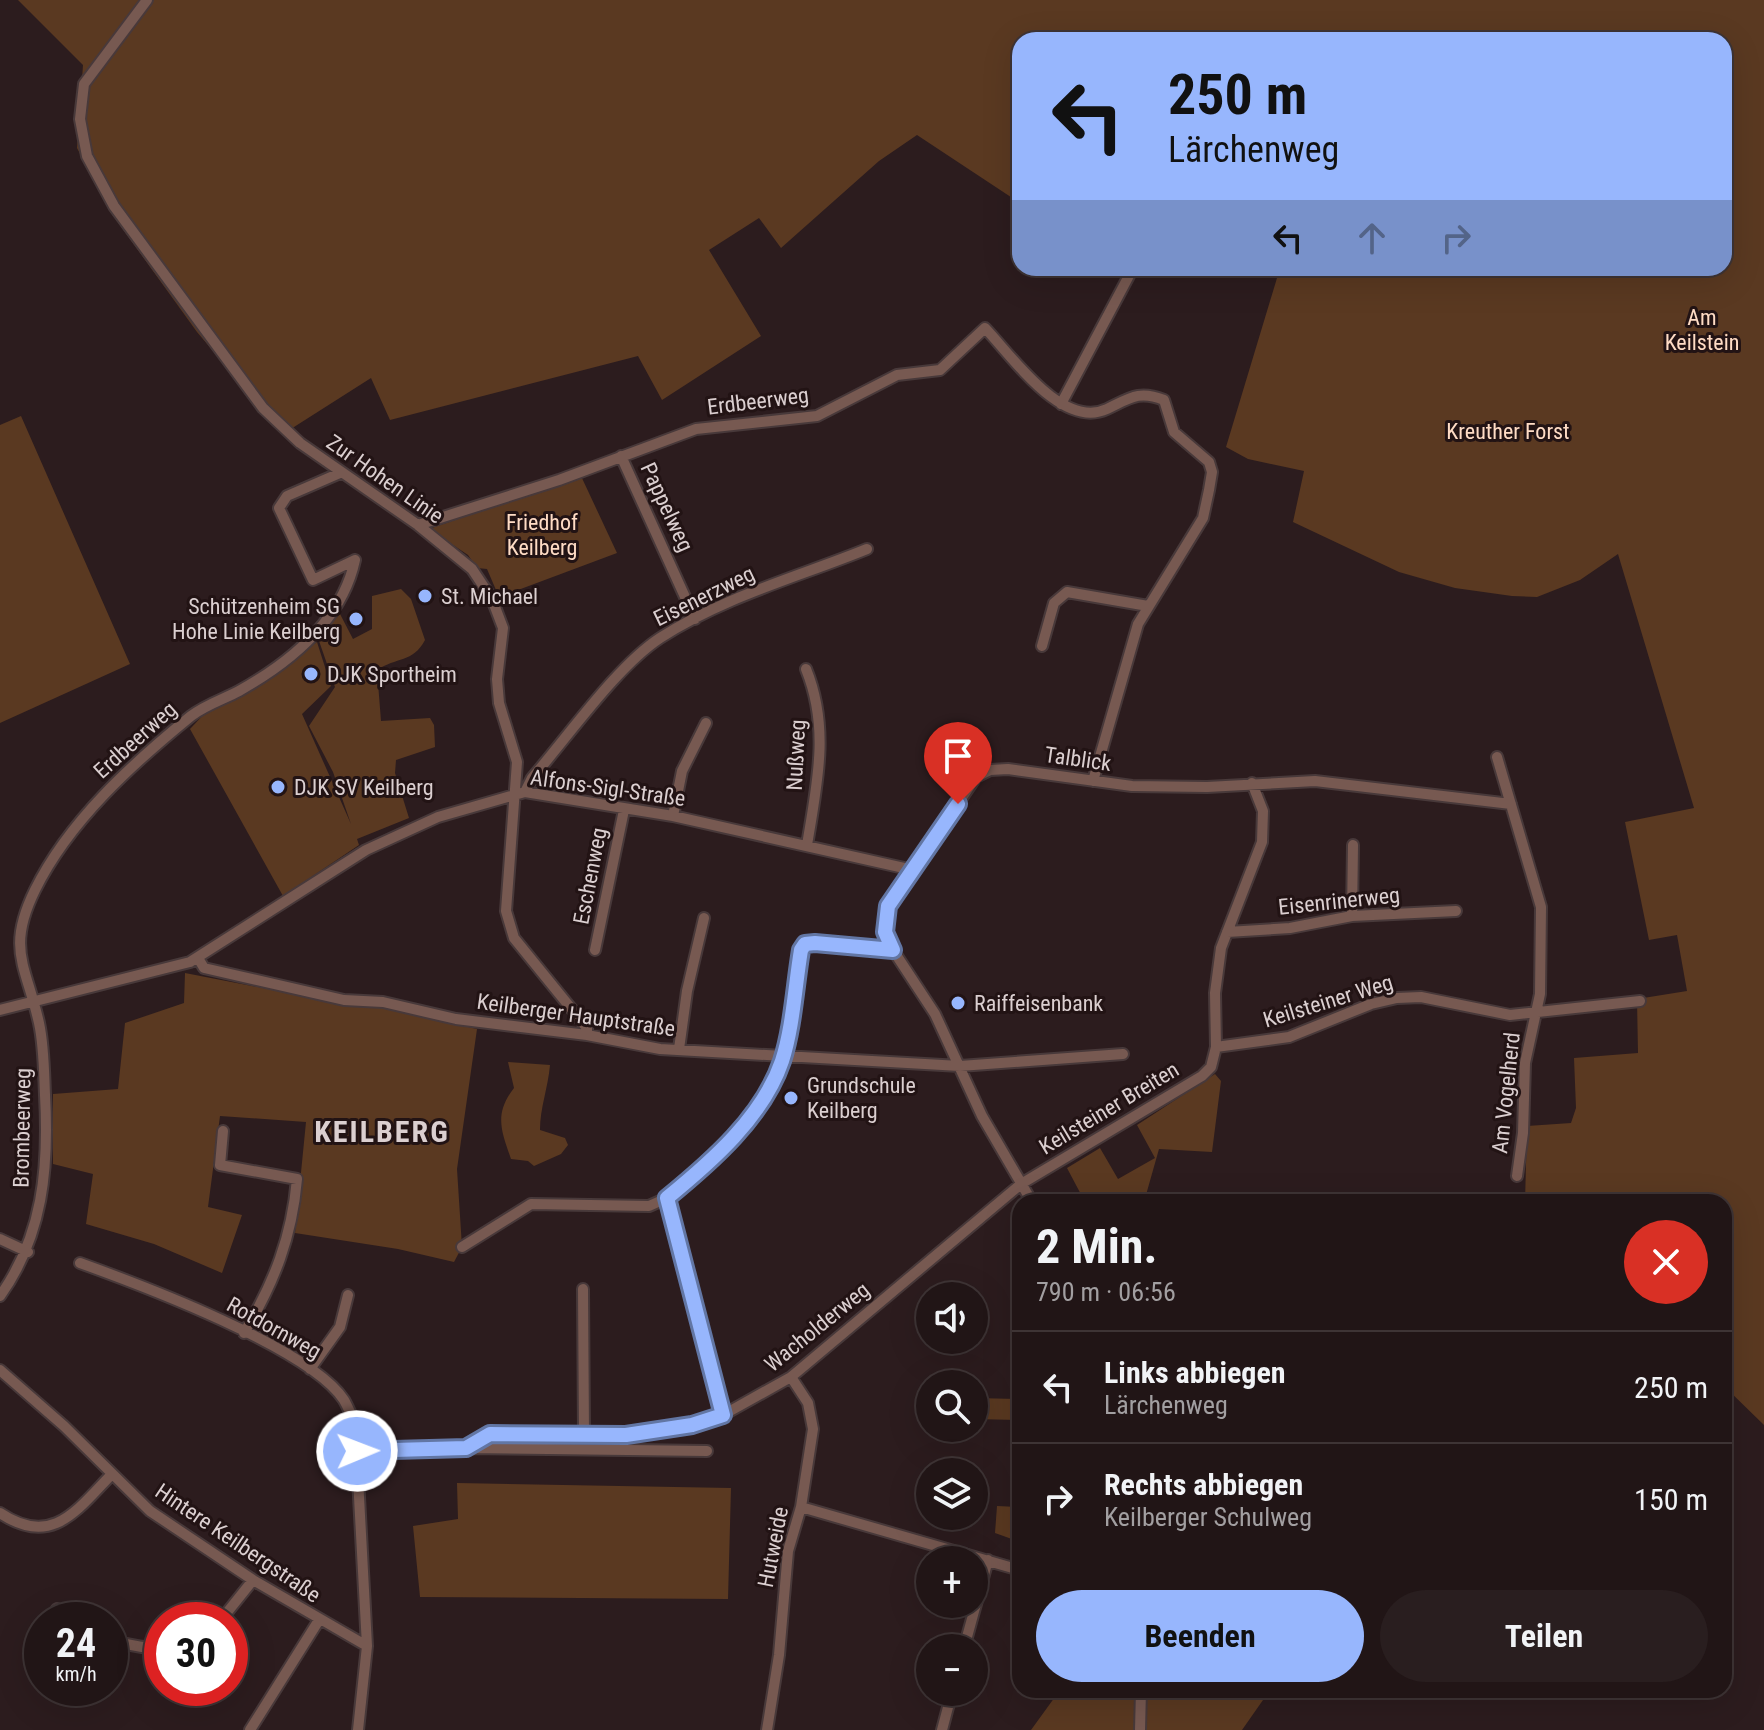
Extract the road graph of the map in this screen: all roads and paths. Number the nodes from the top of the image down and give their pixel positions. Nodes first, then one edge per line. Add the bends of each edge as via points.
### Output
1 (147, 0) edge
2 (1129, 276) edge
3 (1061, 404) junction
4 (621, 456) junction
5 (340, 473) junction
6 (418, 525) junction
7 (867, 549) dead end
8 (1148, 606) junction
9 (695, 619) junction
10 (1042, 646) dead end
11 (806, 669) dead end
12 (706, 723) dead end
13 (1497, 757) dead end
14 (1093, 781) junction
15 (1252, 783) junction
16 (520, 795) junction
17 (1511, 804) junction
18 (624, 810) junction
19 (673, 816) junction
20 (807, 845) junction
21 (1353, 845) dead end
22 (913, 870) junction
23 (1456, 911) dead end
24 (1352, 916) junction
25 (704, 918) dead end
26 (1227, 932) junction
27 (595, 950) dead end
28 (893, 950) junction
29 (194, 960) junction
30 (33, 1001) junction
31 (1640, 1001) dead end
32 (0, 1010) edge
33 (1536, 1014) junction
34 (587, 1035) junction
35 (1216, 1047) junction
36 (679, 1049) junction
37 (1123, 1054) dead end
38 (783, 1058) junction
39 (960, 1066) junction
40 (223, 1131) dead end
41 (1517, 1176) dead end
42 (1021, 1184) junction
43 (1027, 1194) edge
44 (667, 1198) junction
45 (0, 1239) edge
46 (462, 1247) dead end
47 (28, 1252) junction
48 (80, 1263) dead end
49 (583, 1289) dead end
50 (348, 1295) dead end
51 (0, 1296) edge
52 (244, 1333) junction
53 (310, 1369) junction
54 (0, 1370) edge
55 (791, 1377) junction
56 (723, 1415) junction
57 (584, 1435) junction
58 (466, 1448) junction
59 (357, 1451) junction
60 (707, 1451) dead end
61 (112, 1474) junction
62 (801, 1507) junction
63 (0, 1513) edge
64 (939, 1546) edge
65 (988, 1560) edge
66 (1012, 1568) edge
67 (253, 1580) junction
68 (235, 1602) edge
69 (319, 1620) junction
70 (367, 1646) junction
71 (1141, 1698) edge
72 (948, 1706) edge
73 (250, 1730) edge
74 (358, 1730) edge
75 (767, 1730) edge
76 (942, 1730) edge
77 (1140, 1730) edge

1 - 5 street, Zur Hohen Linie via 84,84 80,119 87,156 114,206 263,408
2 - 3 street
3 - 4 street, Erdbeerweg via 985,328 940,370 897,375 817,416 696,429
3 - 8 street via 1095,413 1148,393 1164,400 1174,432 1209,462 1212,472 1203,518
4 - 6 street, Erdbeerweg
4 - 9 street, Pappelweg
5 - 6 street, Zur Hohen Linie
5 - 30 street, Erdbeerweg via 287,496 279,508 313,580 355,560 349,589 312,639 242,689 193,714 106,792 63,842 20,924 19,945
6 - 16 street, Zur Hohen Linie via 472,569 503,628 499,703 517,762
7 - 9 street, Eisenerzweg
8 - 10 street via 1067,592 1054,603
8 - 14 street via 1138,624
9 - 16 street, Eisenerzweg via 659,639 623,670
11 - 20 street, Nußweg via 818,702 822,736
12 - 19 street via 682,771
13 - 17 street
14 - 15 street, Talblick via 1169,787
14 - 22 street, Talblick via 1008,769 982,774
15 - 17 street, Talblick via 1353,783
15 - 26 street via 1263,811 1262,842
16 - 18 street, Alfons-Sigl-Straße
16 - 29 street, Alfons-Sigl-Straße via 438,817 366,850
16 - 34 street, Zur Hohen Linie via 506,911 509,926 587,1028
17 - 33 street via 1541,907
18 - 19 street, Alfons-Sigl-Straße
18 - 27 street, Eschenweg
19 - 20 street, Alfons-Sigl-Straße
20 - 22 street, Alfons-Sigl-Straße
21 - 24 street
22 - 28 street, Talblick via 884,919
23 - 24 street, Eisenrinerweg
24 - 26 street, Eisenrinerweg via 1290,928
25 - 36 street
26 - 35 street via 1217,967
28 - 38 street via 805,944
28 - 39 street, Talblick via 935,1014
29 - 30 street
29 - 34 street, Keilberger Hauptstraße via 204,968 344,1000
30 - 32 street
30 - 47 street, Brombeerweg via 44,1058 46,1166
31 - 33 street, Keilsteiner Weg
33 - 35 street, Keilsteiner Weg via 1397,998 1289,1037
33 - 41 street, Am Vogelherd via 1525,1063
34 - 36 street, Keilberger Hauptstraße
35 - 42 street, Keilsteiner Breiten via 1211,1067 1202,1076
36 - 38 street, Keilberger Hauptstraße
37 - 39 street
38 - 39 street, Keilberger Hauptstraße
38 - 44 street via 774,1082 730,1142
39 - 42 street, Talblick
40 - 52 street via 220,1165 297,1179 281,1265
42 - 43 street, Talblick
42 - 55 street, Wacholderweg
44 - 46 street via 649,1206 531,1204
44 - 56 street
45 - 47 street
47 - 51 street, Brombeerweg
48 - 52 street, Rotdornweg via 155,1289
49 - 57 street
50 - 53 street via 340,1327
52 - 53 street, Rotdornweg
53 - 59 street, Rotdornweg via 344,1400 355,1422
54 - 61 street, Hintere Keilbergstraße
55 - 56 street, Wacholderweg
55 - 62 street, Hutweide via 808,1403 813,1429
56 - 57 street, Wacholderweg via 667,1430
57 - 58 street, Wacholderweg via 490,1434
58 - 59 street, Wacholderweg
58 - 60 street, Wacholderweg
59 - 70 street, Rotdornweg
61 - 63 street via 73,1515 52,1526 16,1524
61 - 67 street, Hintere Keilbergstraße via 150,1511
62 - 64 street
62 - 75 street, Hutweide via 788,1551
65 - 66 street
67 - 68 street
67 - 69 street, Hintere Keilbergstraße
69 - 70 street, Hintere Keilbergstraße
69 - 73 street
70 - 74 street
71 - 77 street
72 - 76 street

